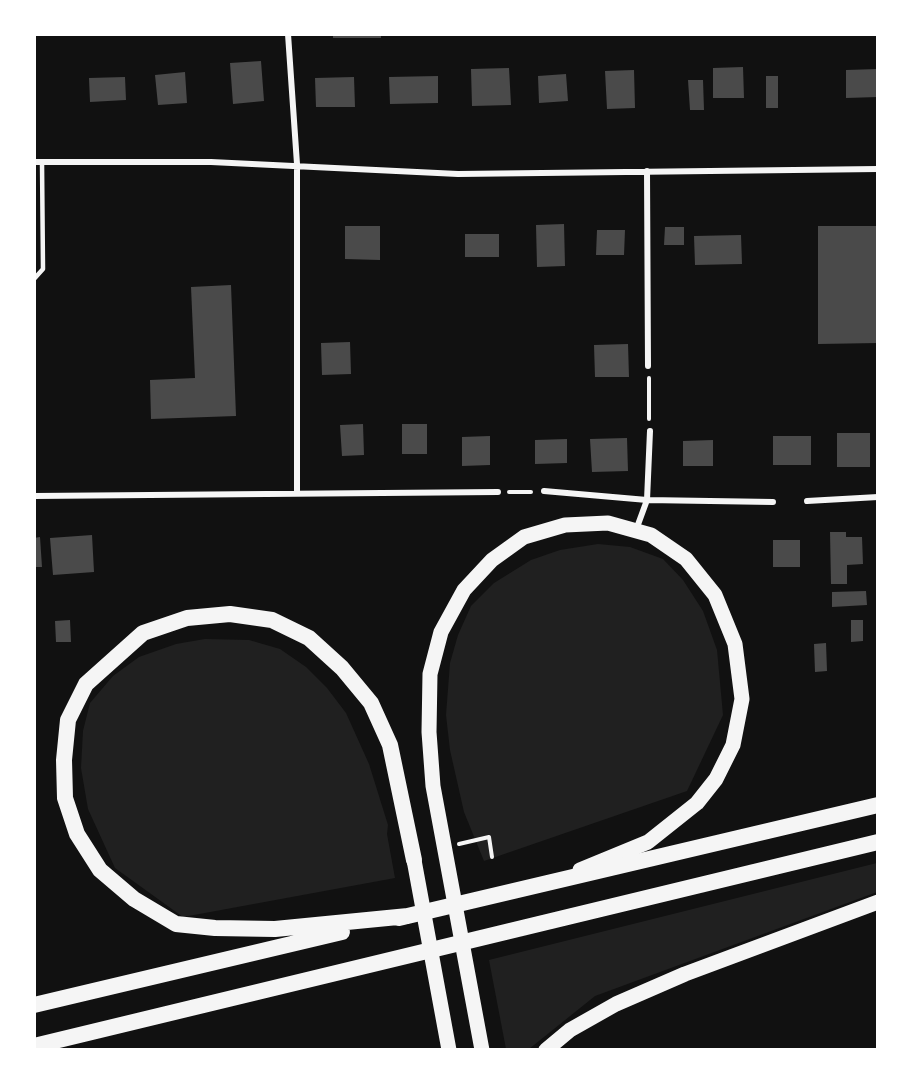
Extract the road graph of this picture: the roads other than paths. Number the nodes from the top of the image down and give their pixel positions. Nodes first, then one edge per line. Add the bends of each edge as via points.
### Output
1 (288, 34) edge
2 (34, 162) edge
3 (42, 162) junction
4 (297, 164) junction
5 (878, 170) edge
6 (647, 171) junction
7 (34, 279) edge
8 (648, 366) road end
9 (650, 431) road end
10 (544, 491) road end
11 (297, 492) junction
12 (498, 492) road end
13 (34, 495) edge
14 (878, 497) edge
15 (646, 500) junction
16 (807, 501) dead end
17 (773, 502) dead end
18 (636, 531) junction
19 (878, 806) edge
20 (878, 842) edge
21 (414, 860) joint
22 (555, 881) junction
23 (878, 902) edge
24 (408, 916) junction
25 (34, 1005) edge
26 (34, 1046) edge
27 (449, 1050) edge
28 (482, 1050) edge
29 (546, 1050) edge

1 - 4 street
2 - 3 street
3 - 4 street
3 - 7 lane via 43,269
4 - 6 street via 458,174
4 - 11 street
5 - 6 street
6 - 8 street
9 - 15 street
10 - 15 street
11 - 12 street
11 - 13 street
14 - 16 street
15 - 17 street
15 - 18 street
18 - 22 main road via 651,535 686,559 715,595 735,644 742,699 733,745 716,779 697,802 648,842
18 - 28 main road via 608,524 565,525 524,537 492,560 464,590 441,632 430,674 433,786 451,849
19 - 22 highway
20 - 26 highway
21 - 24 highway via 390,745 371,703 342,668 309,638 272,620 219,615 188,618 143,633 86,684 68,720 65,798 77,834 100,870 135,899 176,924 275,928
21 - 27 main road
22 - 24 highway
23 - 29 main road via 616,1004 570,1030
24 - 25 highway

